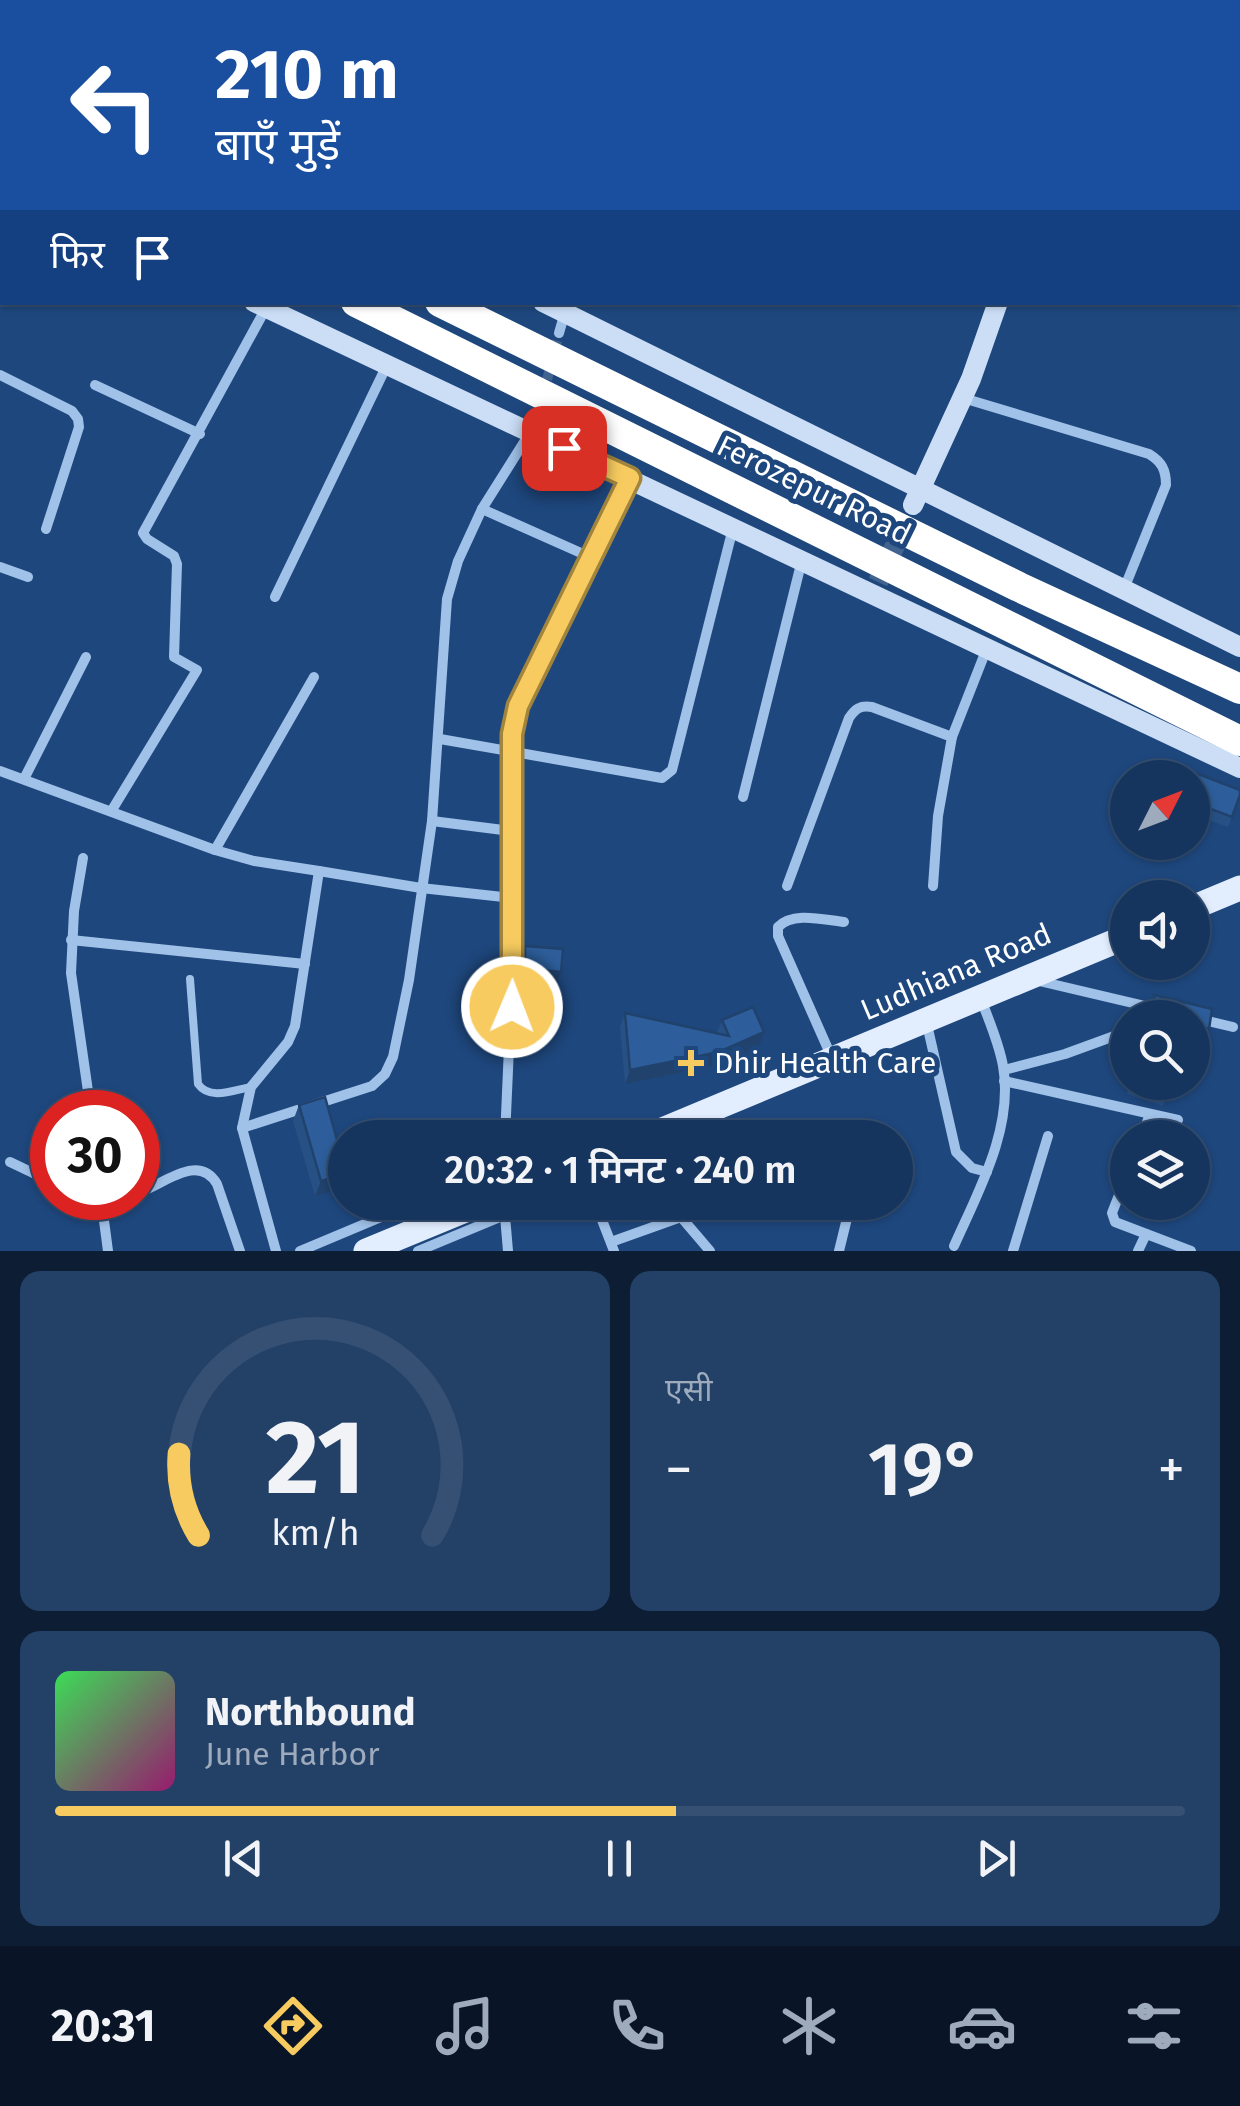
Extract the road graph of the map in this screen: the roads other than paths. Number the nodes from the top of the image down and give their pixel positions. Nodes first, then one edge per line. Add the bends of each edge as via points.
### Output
1 (260, 305) edge
2 (362, 305) edge
3 (446, 305) edge
4 (997, 305) edge
5 (563, 316) edge
6 (388, 364) junction
7 (0, 375) edge
8 (94, 385) dead end
9 (963, 398) junction
10 (534, 427) junction
11 (200, 434) junction
12 (630, 478) junction
13 (917, 497) junction
14 (482, 508) junction
15 (734, 528) junction
16 (46, 530) dead end
17 (590, 557) junction
18 (802, 560) junction
19 (0, 567) edge
20 (28, 577) dead end
21 (1124, 590) junction
22 (275, 598) dead end
23 (987, 647) junction
24 (1240, 647) edge
25 (86, 658) dead end
26 (314, 676) dead end
27 (1240, 689) edge
28 (952, 737) junction
29 (440, 739) junction
30 (1240, 741) edge
31 (512, 751) junction
32 (1240, 768) edge
33 (0, 771) edge
34 (24, 780) junction
35 (743, 797) dead end
36 (112, 810) junction
37 (432, 821) junction
38 (511, 830) junction
39 (215, 850) junction
40 (83, 858) dead end
41 (319, 871) junction
42 (788, 886) dead end
43 (933, 886) dead end
44 (421, 888) junction
45 (1240, 888) edge
46 (512, 898) junction
47 (1210, 900) edge
48 (844, 922) dead end
49 (71, 940) junction
50 (1110, 944) edge
51 (305, 964) junction
52 (1028, 978) junction
53 (190, 979) dead end
54 (980, 998) junction
55 (1121, 1000) edge
56 (926, 1020) junction
57 (1210, 1021) edge
58 (1234, 1027) dead end
59 (1110, 1038) edge
60 (833, 1059) junction
61 (1004, 1076) junction
62 (251, 1086) junction
63 (88, 1090) edge
64 (715, 1108) junction
65 (1150, 1114) junction
66 (505, 1120) edge
67 (688, 1120) edge
68 (720, 1120) edge
69 (1148, 1120) edge
70 (1178, 1120) dead end
71 (242, 1128) junction
72 (1048, 1136) dead end
73 (10, 1162) dead end
74 (30, 1172) edge
75 (986, 1172) junction
76 (160, 1183) edge
77 (104, 1220) edge
78 (374, 1220) edge
79 (464, 1220) edge
80 (476, 1220) edge
81 (498, 1220) edge
82 (603, 1220) edge
83 (847, 1220) edge
84 (1114, 1220) edge
85 (1146, 1234) junction
86 (954, 1246) dead end
87 (613, 1247) edge
88 (108, 1251) edge
89 (240, 1251) edge
90 (276, 1251) edge
91 (300, 1251) edge
92 (366, 1251) edge
93 (418, 1251) edge
94 (508, 1251) edge
95 (710, 1251) edge
96 (839, 1251) edge
97 (1013, 1251) edge
98 (1138, 1251) edge
99 (1191, 1251) edge

1 - 6 main road
1 - 11 street
2 - 30 highway, Ferozepur Road
3 - 27 highway
4 - 9 main road
5 - 13 main road
6 - 10 main road
6 - 22 street
7 - 16 street via 78,419
8 - 11 street
9 - 13 main road
9 - 21 street via 1160,461 1166,485
10 - 12 main road
10 - 14 street
11 - 36 street via 143,533 174,556 174,657 197,670
12 - 15 main road
12 - 17 street
13 - 21 main road
14 - 17 street
14 - 29 street via 447,599
15 - 18 main road
15 - 31 street via 667,776
17 - 31 street via 518,706
18 - 23 main road via 876,587
18 - 35 street
19 - 20 street
21 - 24 main road
23 - 28 street
23 - 32 main road
25 - 34 street
26 - 39 street
28 - 42 street via 872,707 855,709
28 - 43 street
29 - 31 street
29 - 37 street
31 - 38 street
33 - 34 street
34 - 36 street
36 - 39 street
37 - 38 street
37 - 44 street
38 - 46 street
39 - 41 street
40 - 49 street
41 - 44 street
41 - 51 street
44 - 46 street
44 - 71 street via 409,980 385,1074 354,1094
45 - 47 main road
46 - 66 street
48 - 60 street via 794,918 778,927
49 - 51 street
49 - 63 street
50 - 52 main road, Ludhiana Road
51 - 62 street via 288,1042
52 - 54 main road, Ludhiana Road
52 - 55 street
53 - 62 lane via 198,1084 211,1094
54 - 56 main road, Ludhiana Road
54 - 61 street
56 - 60 main road, Ludhiana Road
56 - 75 street via 956,1152
57 - 58 street
59 - 61 street
60 - 64 main road, Ludhiana Road
61 - 65 street
61 - 75 street via 999,1135
62 - 71 street
64 - 67 main road, Ludhiana Road
64 - 68 street
65 - 69 street
65 - 70 street
71 - 90 street
72 - 97 street
73 - 74 street
75 - 86 street
76 - 89 street via 191,1169 211,1174
77 - 88 street
78 - 91 street
79 - 92 main road
80 - 93 street
81 - 94 street
82 - 87 street
83 - 96 street
84 - 85 street
85 - 98 street
85 - 99 street
87 - 95 street via 681,1217

